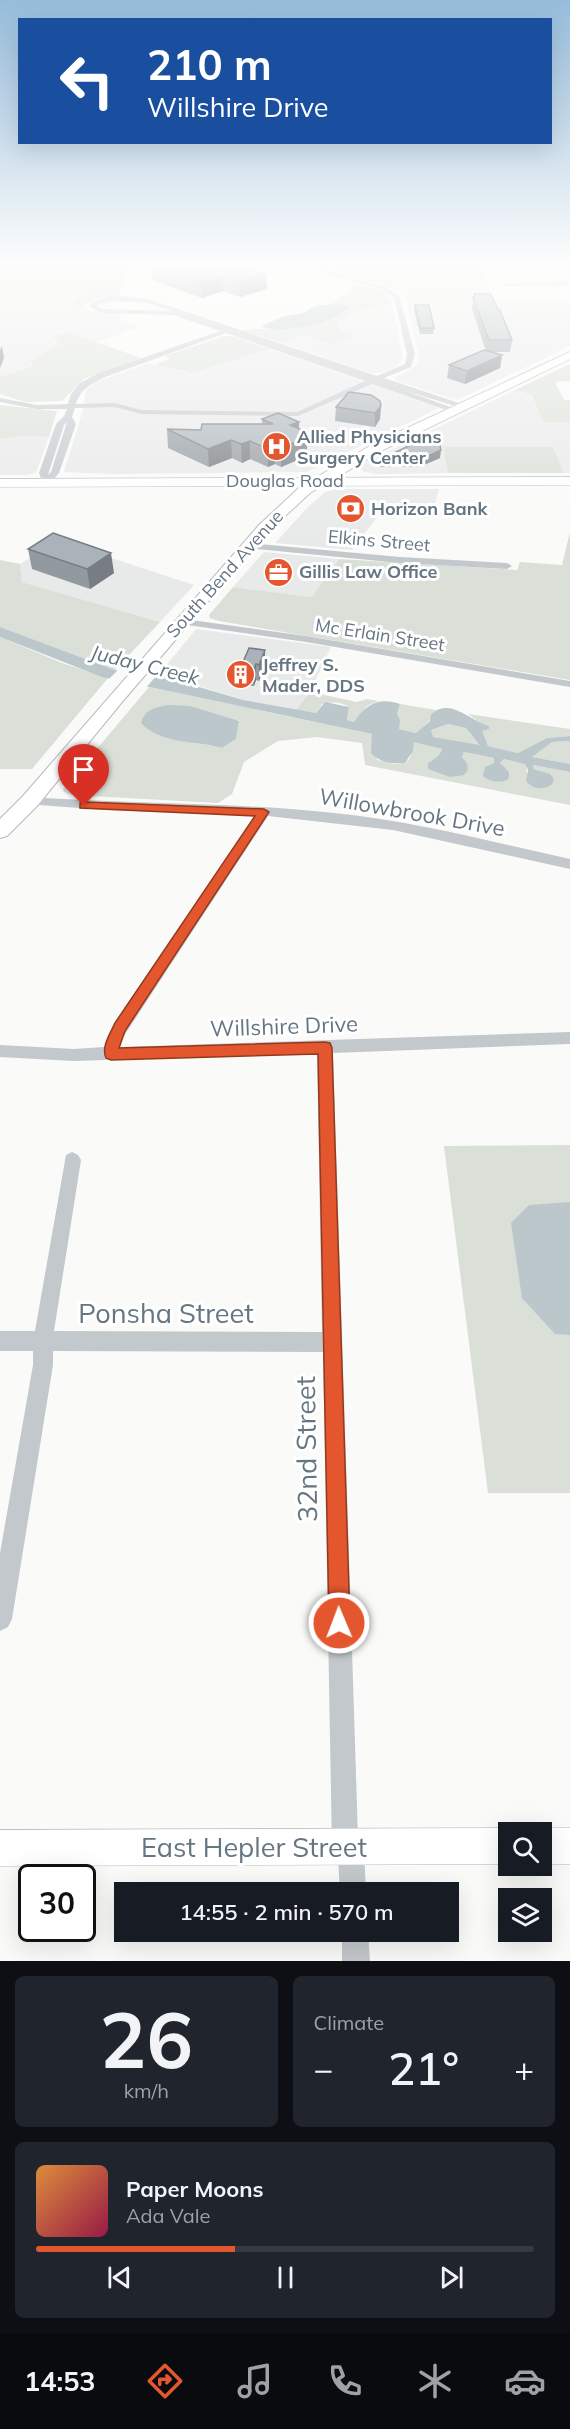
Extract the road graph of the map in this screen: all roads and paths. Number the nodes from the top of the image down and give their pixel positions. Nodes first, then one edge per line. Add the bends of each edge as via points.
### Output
1 (155, 357) edge
2 (307, 357) edge
3 (411, 357) edge
4 (567, 357) edge
5 (377, 380) junction
6 (0, 400) edge
7 (72, 406) junction
8 (459, 408) junction
9 (68, 417) junction
10 (51, 450) junction
11 (62, 450) junction
12 (319, 481) junction
13 (570, 481) edge
14 (46, 482) junction
15 (0, 483) edge
16 (249, 546) junction
17 (507, 566) dead end
18 (184, 621) junction
19 (570, 684) edge
20 (30, 801) junction
21 (264, 812) junction
22 (0, 831) edge
23 (570, 864) edge
24 (570, 1038) edge
25 (325, 1048) junction
26 (0, 1051) edge
27 (111, 1054) junction
28 (72, 1160) dead end
29 (0, 1341) edge
30 (43, 1341) junction
31 (333, 1342) junction
32 (0, 1619) edge
33 (498, 1846) edge
34 (552, 1846) edge
35 (570, 1846) edge
36 (0, 1848) edge
37 (348, 1848) junction
38 (352, 1882) edge
39 (355, 1942) edge
40 (356, 1961) edge

1 - 7 street via 91,380 75,394
2 - 5 street
3 - 5 street via 404,368
4 - 8 main road, South Bend Avenue
5 - 7 street via 298,414 142,412 114,405
5 - 8 street
6 - 7 street via 26,406
7 - 9 street
8 - 12 main road, South Bend Avenue
9 - 10 street via 60,424
9 - 11 street via 72,424
10 - 11 street
10 - 14 street via 43,473
11 - 14 street via 55,473
12 - 13 street, Douglas Road
12 - 14 street, Douglas Road
12 - 16 main road, South Bend Avenue via 276,515
14 - 15 street, Douglas Road
16 - 17 street, Elkins Street
16 - 18 main road, South Bend Avenue
18 - 19 street, Mc Erlain Street
18 - 20 main road, South Bend Avenue
20 - 21 street, Willowbrook Drive
20 - 22 main road, South Bend Avenue
21 - 23 street, Willowbrook Drive via 360,820
21 - 27 street via 120,1027
24 - 25 street, Willshire Drive
25 - 27 street, Willshire Drive
25 - 31 street, 32nd Street
26 - 27 street, Willshire Drive
28 - 30 street
29 - 30 street, Ponsha Street
30 - 31 street, Ponsha Street
30 - 32 street via 43,1365
31 - 37 street, 32nd Street
33 - 37 street, East Hepler Street
34 - 35 street
36 - 37 street, East Hepler Street
37 - 38 street, 32nd Street
39 - 40 street

